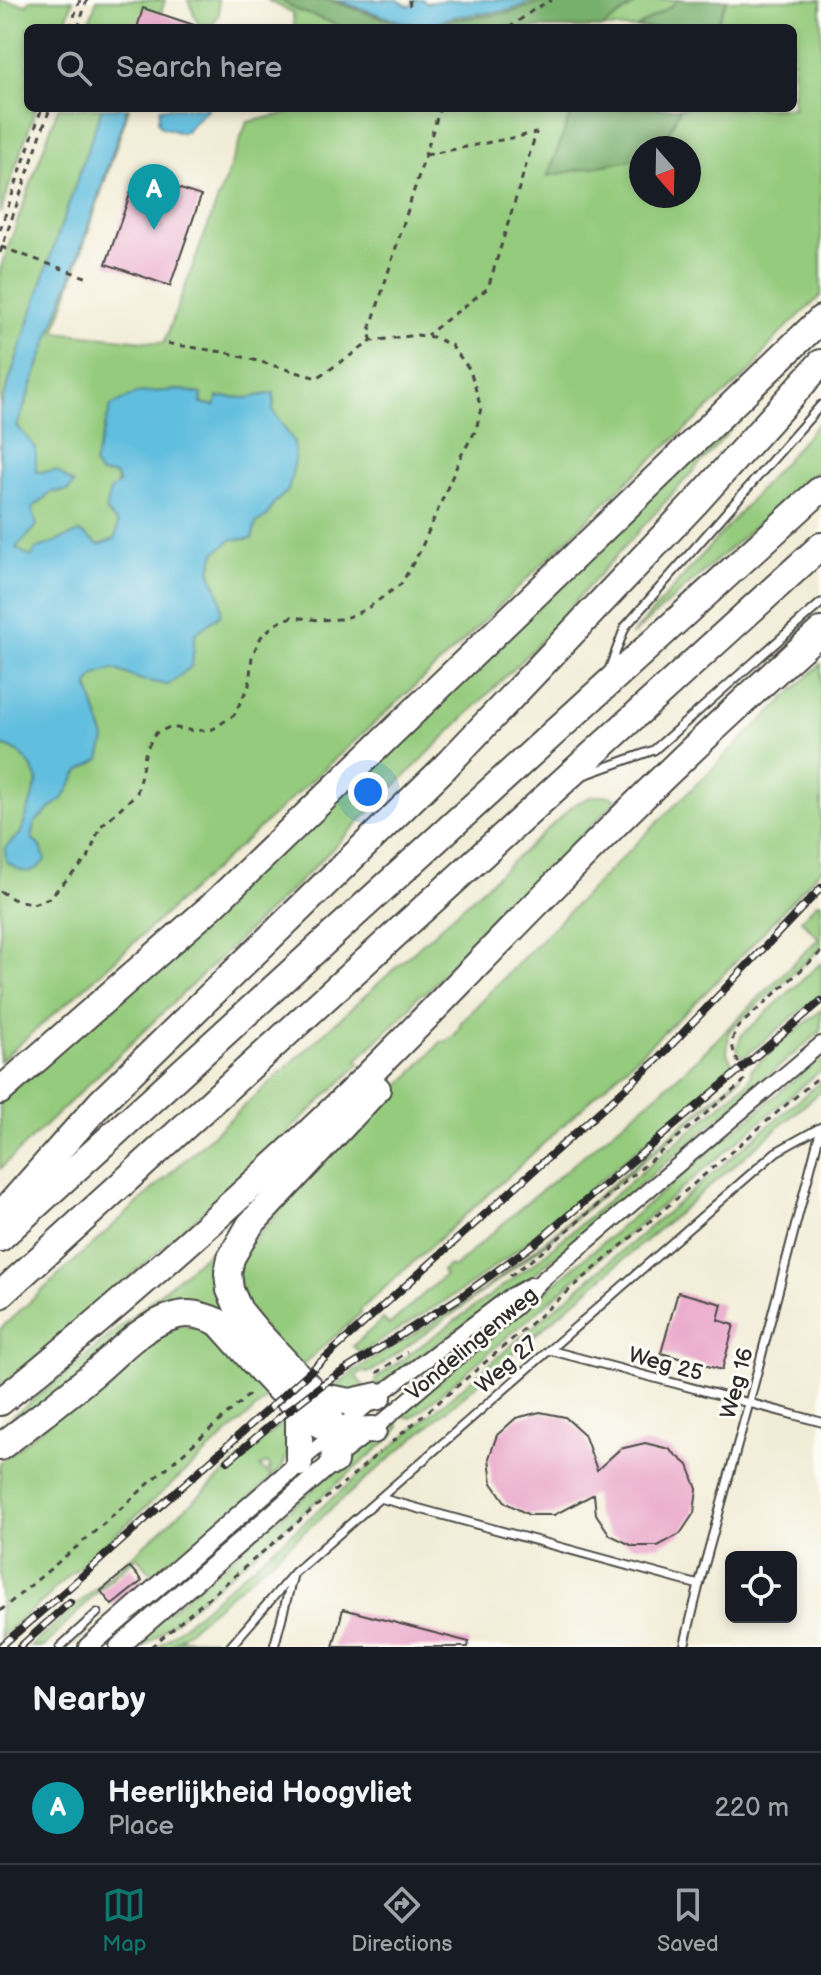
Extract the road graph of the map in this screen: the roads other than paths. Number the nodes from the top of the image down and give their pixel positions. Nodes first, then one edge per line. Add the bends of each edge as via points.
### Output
1 (821, 319) edge
2 (821, 363) edge
3 (821, 405) edge
4 (821, 489) edge
5 (821, 546) edge
6 (821, 603) edge
7 (821, 631) edge
8 (601, 691) junction
9 (562, 782) junction
10 (821, 1044) edge
11 (375, 1079) junction
12 (0, 1091) edge
13 (821, 1127) edge
14 (0, 1216) edge
15 (0, 1238) edge
16 (542, 1280) junction
17 (0, 1295) edge
18 (549, 1350) junction
19 (383, 1393) junction
20 (0, 1402) edge
21 (308, 1403) junction
22 (749, 1403) junction
23 (821, 1422) edge
24 (373, 1430) junction
25 (337, 1431) junction
26 (0, 1447) edge
27 (334, 1461) junction
28 (299, 1463) junction
29 (380, 1498) junction
30 (294, 1573) junction
31 (699, 1585) junction
32 (97, 1613) dead end
33 (60, 1647) edge
34 (88, 1647) edge
35 (119, 1647) edge
36 (230, 1647) edge
37 (274, 1647) edge
38 (684, 1647) edge

1 - 12 highway via 212,906
2 - 14 highway via 442,770 101,1102
3 - 8 lane via 625,627
4 - 8 highway
5 - 9 highway
6 - 9 lane via 654,750
7 - 11 highway via 551,889
8 - 15 highway
9 - 17 highway
10 - 16 street, Vondelingenweg
11 - 20 highway
11 - 21 highway via 250,1225 231,1258 230,1290 239,1310
13 - 18 lane, Weg 27 via 776,1152
13 - 22 lane, Weg 16
16 - 19 street, Vondelingenweg via 509,1297
16 - 19 street, Vondelingenweg via 517,1306
18 - 22 lane, Weg 25
18 - 29 lane, Weg 27
19 - 21 highway via 351,1402
19 - 24 street, Vondelingenweg
19 - 25 street, Vondelingenweg
21 - 25 highway via 325,1427
21 - 26 highway via 269,1377 218,1322 187,1314 139,1335
21 - 28 highway
22 - 23 lane, Weg 25
22 - 31 lane, Weg 16
24 - 25 highway
24 - 27 street, Vondelingenweg
25 - 27 highway
25 - 28 street, Vondelingenweg
27 - 35 street, Vondelingenweg
28 - 34 street, Vondelingenweg
29 - 30 lane, Weg 27
29 - 31 lane
30 - 36 lane, Weg 27
30 - 37 lane
31 - 38 lane, Weg 16
32 - 33 lane

